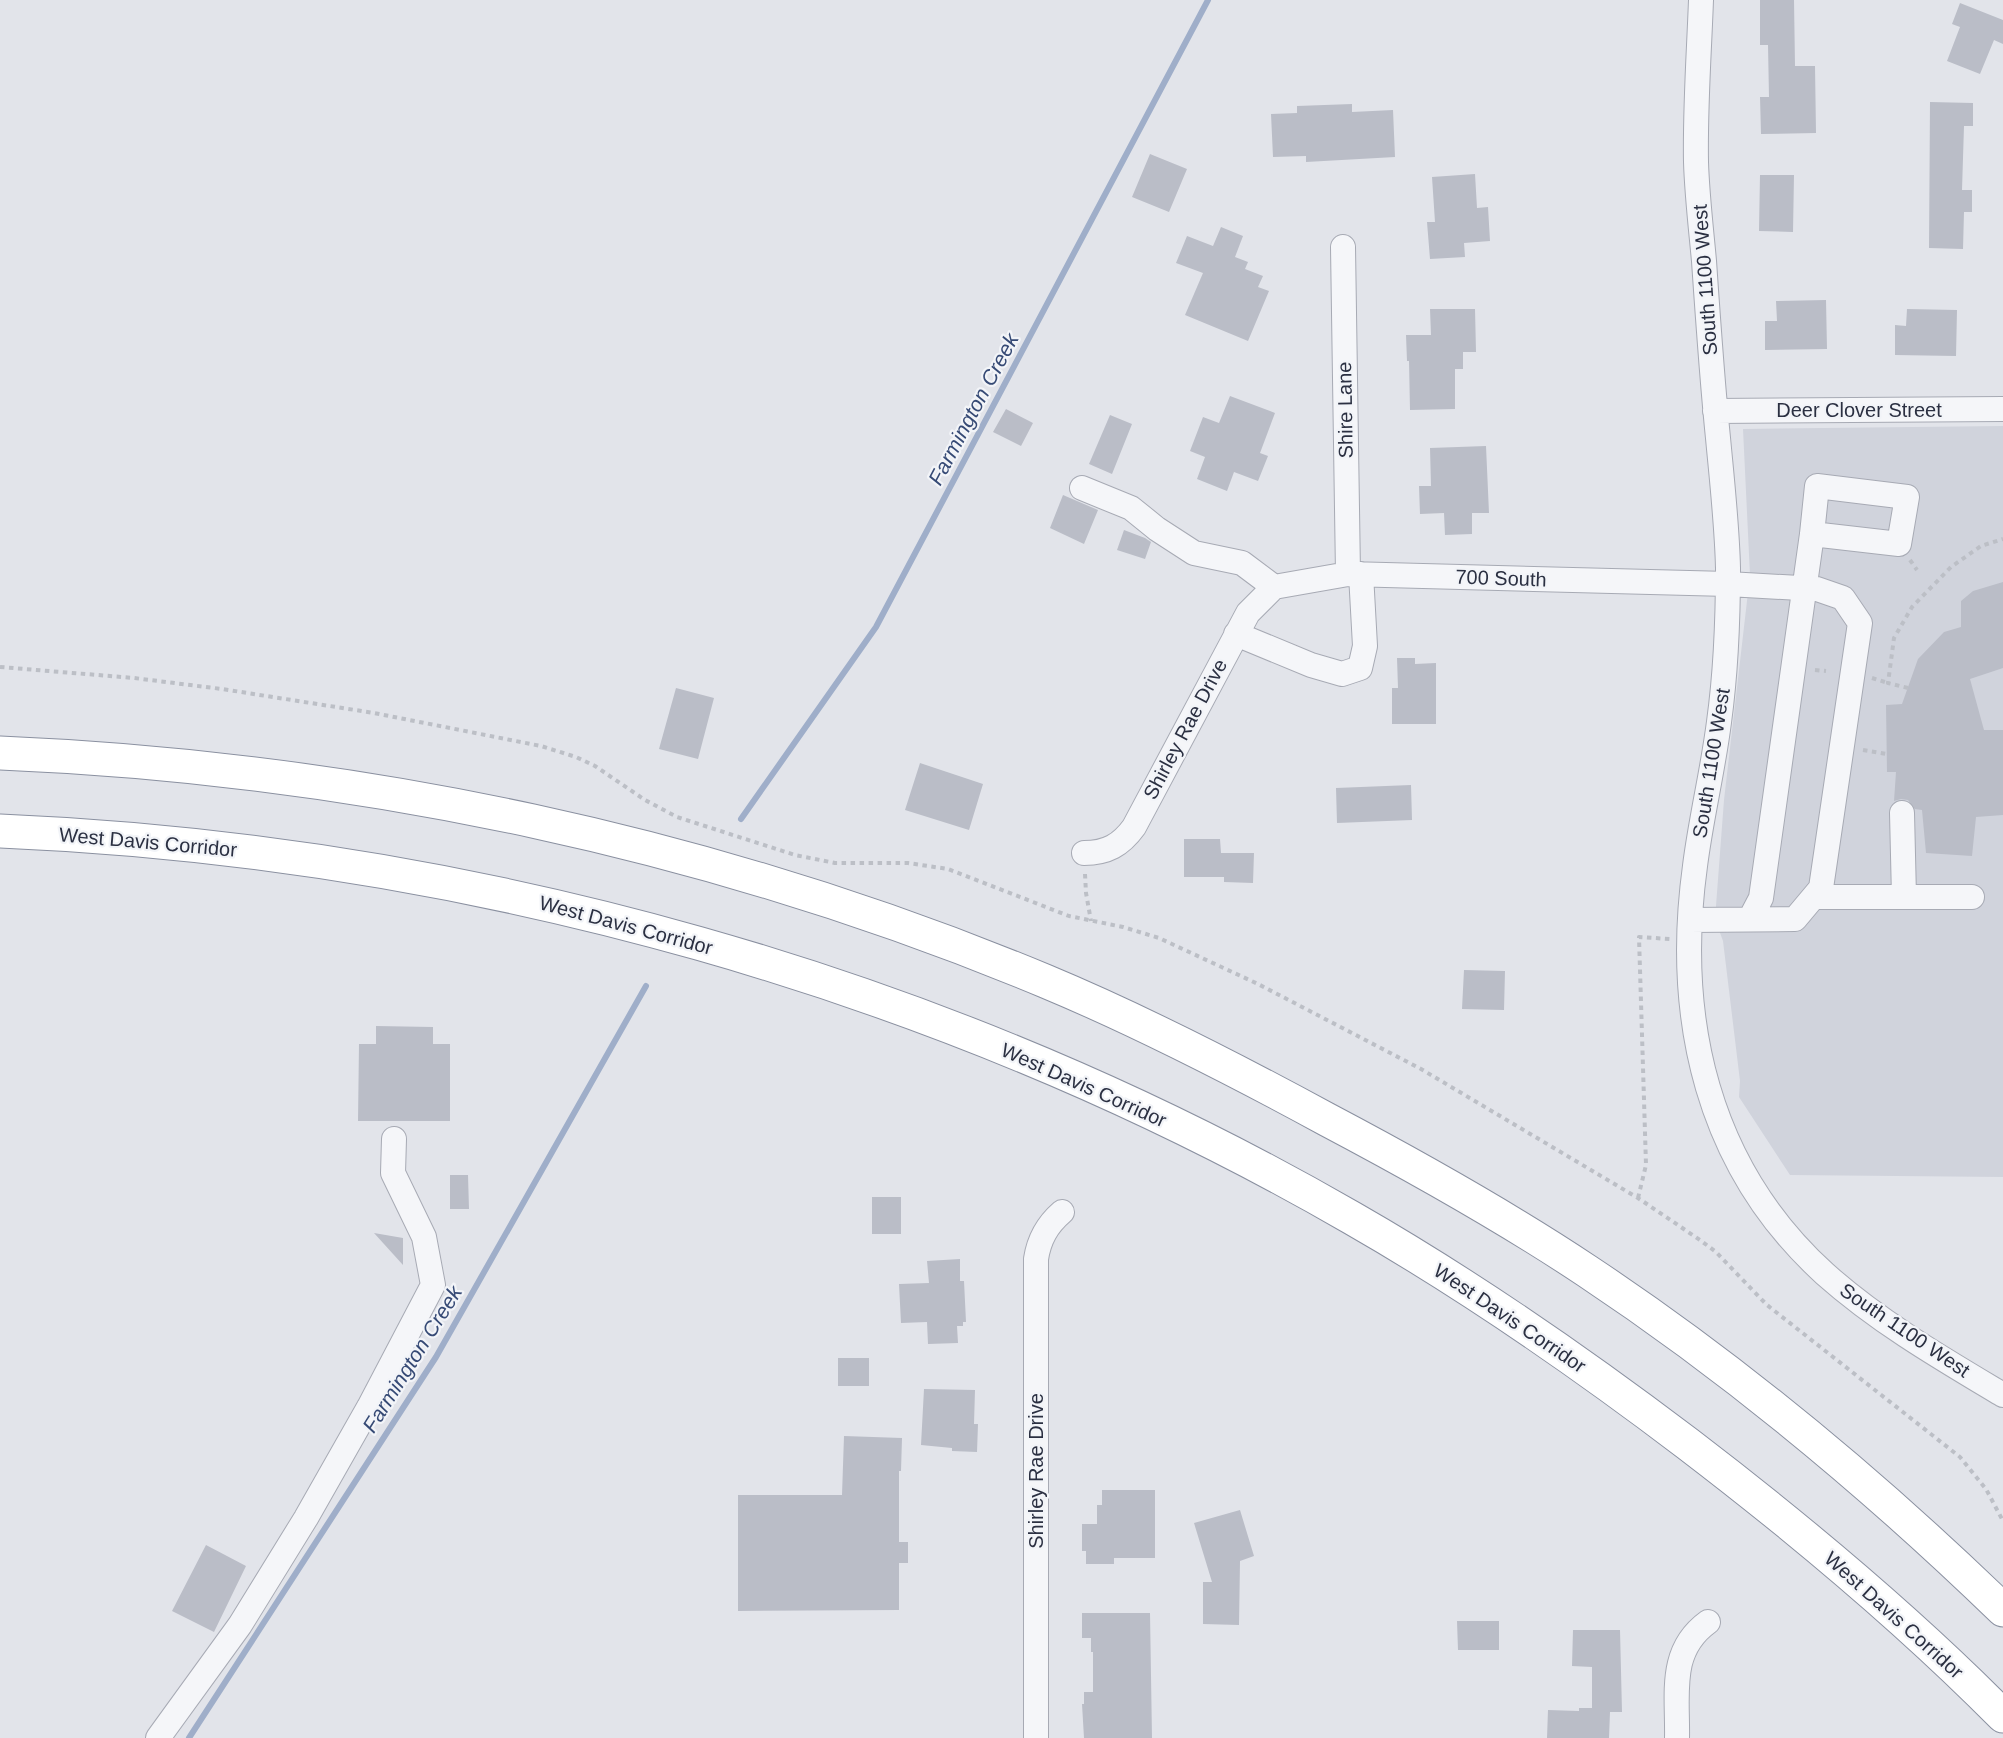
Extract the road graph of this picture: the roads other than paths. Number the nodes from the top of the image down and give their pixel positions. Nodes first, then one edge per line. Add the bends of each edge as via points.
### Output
1 (1701, 0) edge
2 (1343, 247) dead end
3 (2003, 409) edge
4 (1715, 411) junction
5 (1082, 488) dead end
6 (1812, 534) dead end
7 (1354, 574) junction
8 (1728, 584) junction
9 (1274, 587) junction
10 (1804, 589) junction
11 (1236, 634) junction
12 (0, 753) edge
13 (1902, 813) dead end
14 (0, 831) edge
15 (1084, 854) road end
16 (1814, 897) junction
17 (1904, 897) junction
18 (1972, 897) dead end
19 (1750, 919) junction
20 (1690, 930) junction
21 (394, 1139) dead end
22 (1062, 1212) dead end
23 (2003, 1395) edge
24 (2003, 1610) edge
25 (1708, 1622) dead end
26 (2003, 1716) edge
27 (158, 1738) edge
28 (1036, 1738) edge
29 (1677, 1738) edge

1 - 4 street, South 1100 West via 1696,162
2 - 7 street, Shire Lane
3 - 4 street, Deer Clover Street
4 - 8 street, South 1100 West
5 - 9 street via 1131,508 1194,553 1242,563
6 - 10 street
7 - 8 street, 700 South
7 - 9 street, 700 South
7 - 11 street, Shire Lane via 1365,646 1360,668 1342,674
8 - 10 street, 700 South
8 - 20 street, South 1100 West via 1720,719 1694,869
9 - 11 street, Shirley Rae Drive via 1248,613
10 - 16 street, 700 South via 1843,598 1860,623 1821,888
10 - 19 street via 1761,897
11 - 15 street, Shirley Rae Drive via 1134,827 1111,849
12 - 24 highway via 250,772 409,795 499,813 648,848 800,892 1049,982 1305,1107 1458,1191 1586,1270 1801,1430
13 - 17 street
14 - 26 highway, West Davis Corridor via 135,839 318,861 552,905 705,945 812,979 941,1025 1079,1081 1219,1147 1351,1217 1570,1356 1790,1523 1922,1638
16 - 17 street
16 - 19 street via 1795,919
17 - 18 street
19 - 20 street
20 - 23 street, South 1100 West via 1691,1015 1702,1069 1734,1153 1765,1206 1802,1251 1851,1296 1911,1339
21 - 27 street via 393,1173 424,1237 433,1285 306,1518 240,1625
22 - 28 street, Shirley Rae Drive via 1042,1236 1036,1259
25 - 29 street via 1689,1640 1680,1659

